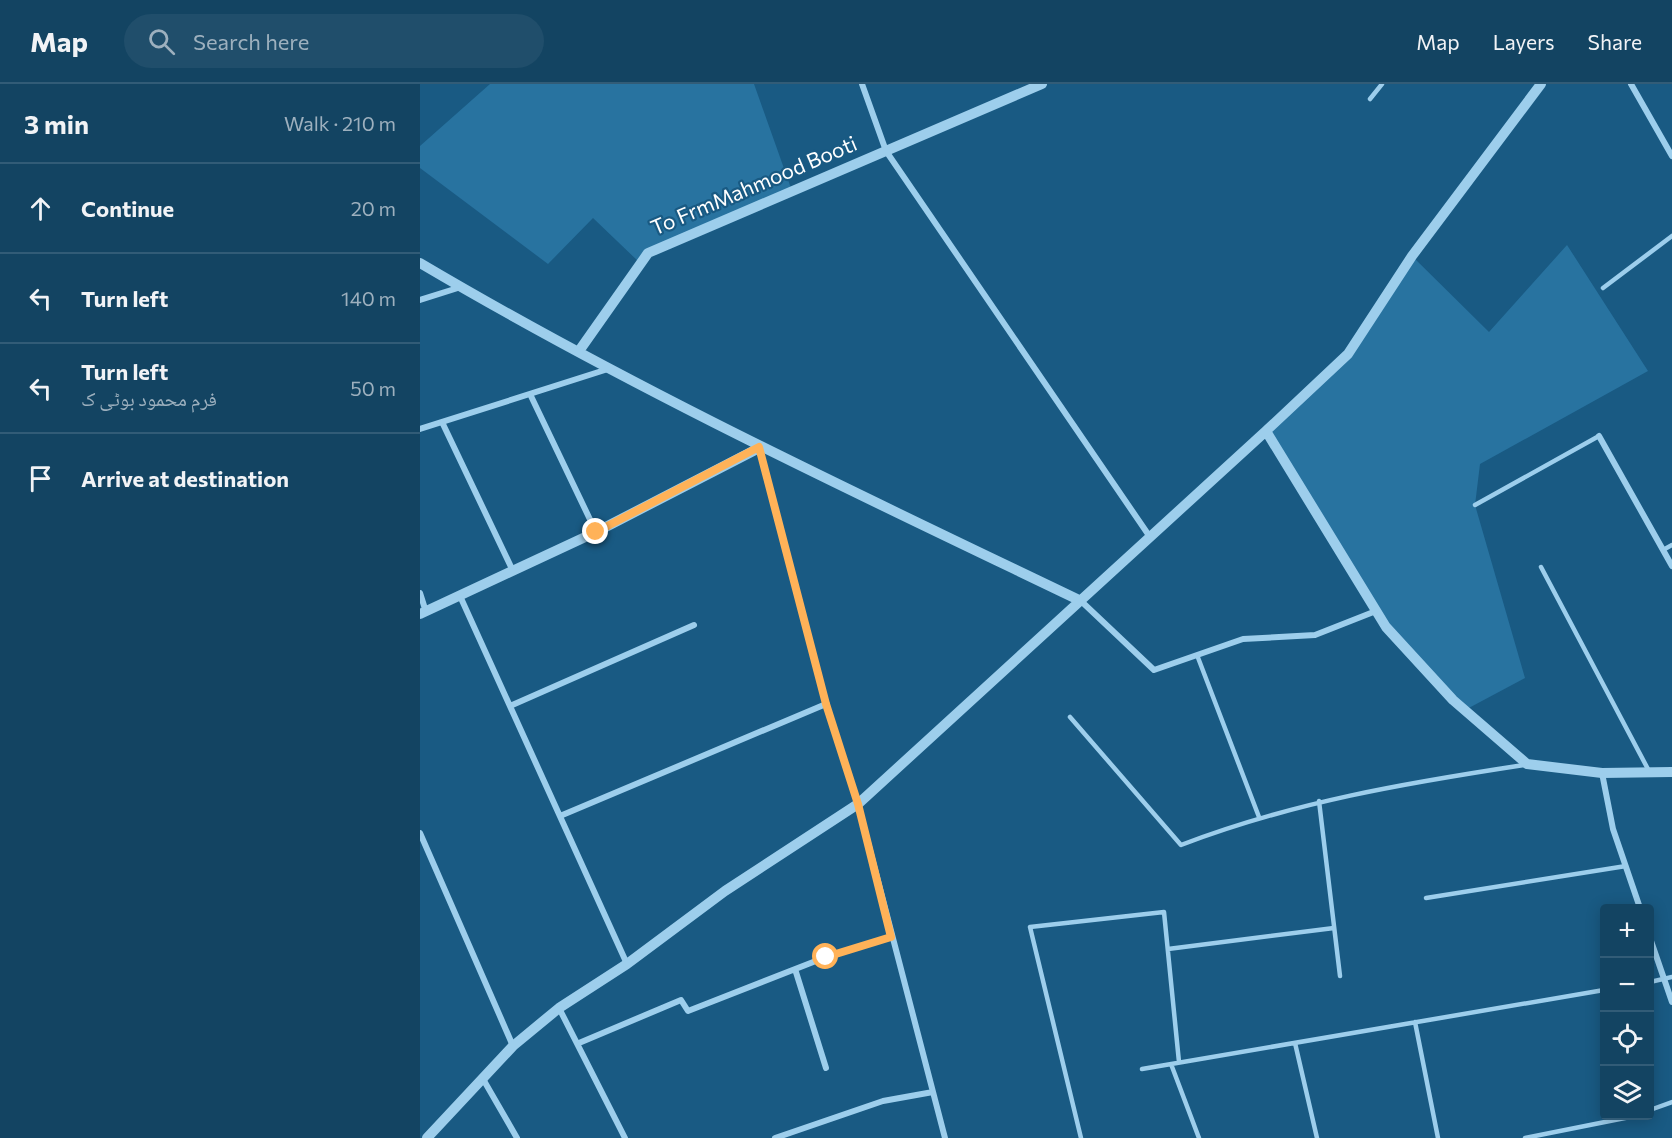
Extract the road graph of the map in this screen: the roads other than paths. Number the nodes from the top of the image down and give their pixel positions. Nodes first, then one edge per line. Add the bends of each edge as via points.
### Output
1 (862, 84) edge
2 (1042, 84) edge
3 (1382, 84) edge
4 (1541, 84) edge
5 (1630, 84) edge
6 (1021, 88) edge
7 (1370, 99) dead end
8 (886, 151) junction
9 (1672, 156) edge
10 (1672, 236) edge
11 (420, 262) edge
12 (461, 287) junction
13 (1603, 288) dead end
14 (420, 300) edge
15 (579, 351) junction
16 (608, 368) junction
17 (530, 394) junction
18 (442, 422) junction
19 (420, 429) edge
20 (1266, 431) junction
21 (1599, 436) joint
22 (759, 447) junction
23 (1475, 505) dead end
24 (596, 532) junction
25 (1151, 537) junction
26 (1672, 545) edge
27 (1663, 550) junction
28 (1672, 566) edge
29 (1541, 567) dead end
30 (513, 571) junction
31 (420, 593) edge
32 (460, 596) junction
33 (1081, 601) junction
34 (1377, 611) junction
35 (423, 613) edge
36 (694, 625) dead end
37 (1197, 655) junction
38 (826, 704) junction
39 (510, 706) junction
40 (1070, 717) dead end
41 (1527, 764) junction
42 (1650, 772) junction
43 (1672, 772) edge
44 (1602, 773) junction
45 (1319, 801) junction
46 (858, 804) junction
47 (560, 816) junction
48 (1259, 818) junction
49 (420, 833) edge
50 (1626, 866) junction
51 (1426, 898) dead end
52 (1638, 904) edge
53 (1334, 928) junction
54 (891, 937) junction
55 (1168, 949) junction
56 (1654, 951) edge
57 (627, 964) junction
58 (795, 969) junction
59 (1340, 976) dead end
60 (1672, 977) edge
61 (1663, 980) junction
62 (1654, 981) edge
63 (1600, 991) edge
64 (1672, 1002) edge
65 (560, 1008) junction
66 (1415, 1022) junction
67 (579, 1043) junction
68 (1295, 1043) junction
69 (513, 1046) junction
70 (1179, 1062) junction
71 (1171, 1064) junction
72 (826, 1068) dead end
73 (1142, 1069) dead end
74 (483, 1079) junction
75 (933, 1092) junction
76 (1672, 1102) edge
77 (1654, 1109) edge
78 (1615, 1120) edge
79 (427, 1138) edge
80 (518, 1138) edge
81 (625, 1138) edge
82 (775, 1138) edge
83 (945, 1138) edge
84 (1081, 1138) edge
85 (1199, 1138) edge
86 (1317, 1138) edge
87 (1438, 1138) edge
88 (1525, 1138) edge

1 - 8 street
2 - 6 street, To FrmMahmood Booti
3 - 7 lane
4 - 20 street via 1412,256 1348,354
5 - 9 street
6 - 8 street, To FrmMahmood Booti
8 - 15 street, To FrmMahmood Booti via 648,253
8 - 25 street
10 - 13 lane
11 - 12 street
12 - 14 street
12 - 15 street
15 - 16 street
16 - 17 street
16 - 22 street
17 - 18 street
17 - 24 street
18 - 19 street
18 - 30 street
20 - 25 street
20 - 34 street
21 - 23 lane
21 - 27 street
22 - 24 street
22 - 33 street
22 - 38 street
24 - 30 street
25 - 33 street
26 - 27 lane
27 - 28 street
29 - 42 lane
30 - 32 street
31 - 35 street
32 - 35 street
32 - 39 street
33 - 37 street via 1154,670
33 - 46 street
34 - 37 street via 1315,635 1243,639
34 - 41 street via 1386,627 1453,700
36 - 39 street
37 - 48 lane
38 - 46 street
38 - 47 street
39 - 47 street
40 - 48 lane via 1181,845
41 - 44 street
41 - 45 lane
42 - 43 street
42 - 44 street
44 - 50 street via 1613,828
45 - 48 lane
45 - 53 lane
46 - 54 street
46 - 57 street via 725,891
47 - 57 street
49 - 69 street
50 - 51 lane
50 - 52 street
53 - 55 lane
53 - 59 lane
54 - 58 street
54 - 75 street
55 - 70 lane
55 - 84 lane via 1164,912 1030,927
56 - 61 street
57 - 65 street
58 - 67 street via 688,1011 681,1000
58 - 72 street
60 - 61 lane
61 - 62 lane
61 - 64 street
63 - 66 lane
65 - 67 street
65 - 69 street
66 - 68 lane
66 - 87 lane
67 - 81 street
68 - 70 lane
68 - 86 lane
69 - 74 street
70 - 71 lane
71 - 73 lane
71 - 85 lane
74 - 79 street
74 - 80 street
75 - 82 street via 883,1101
75 - 83 street
76 - 77 lane
78 - 88 lane

